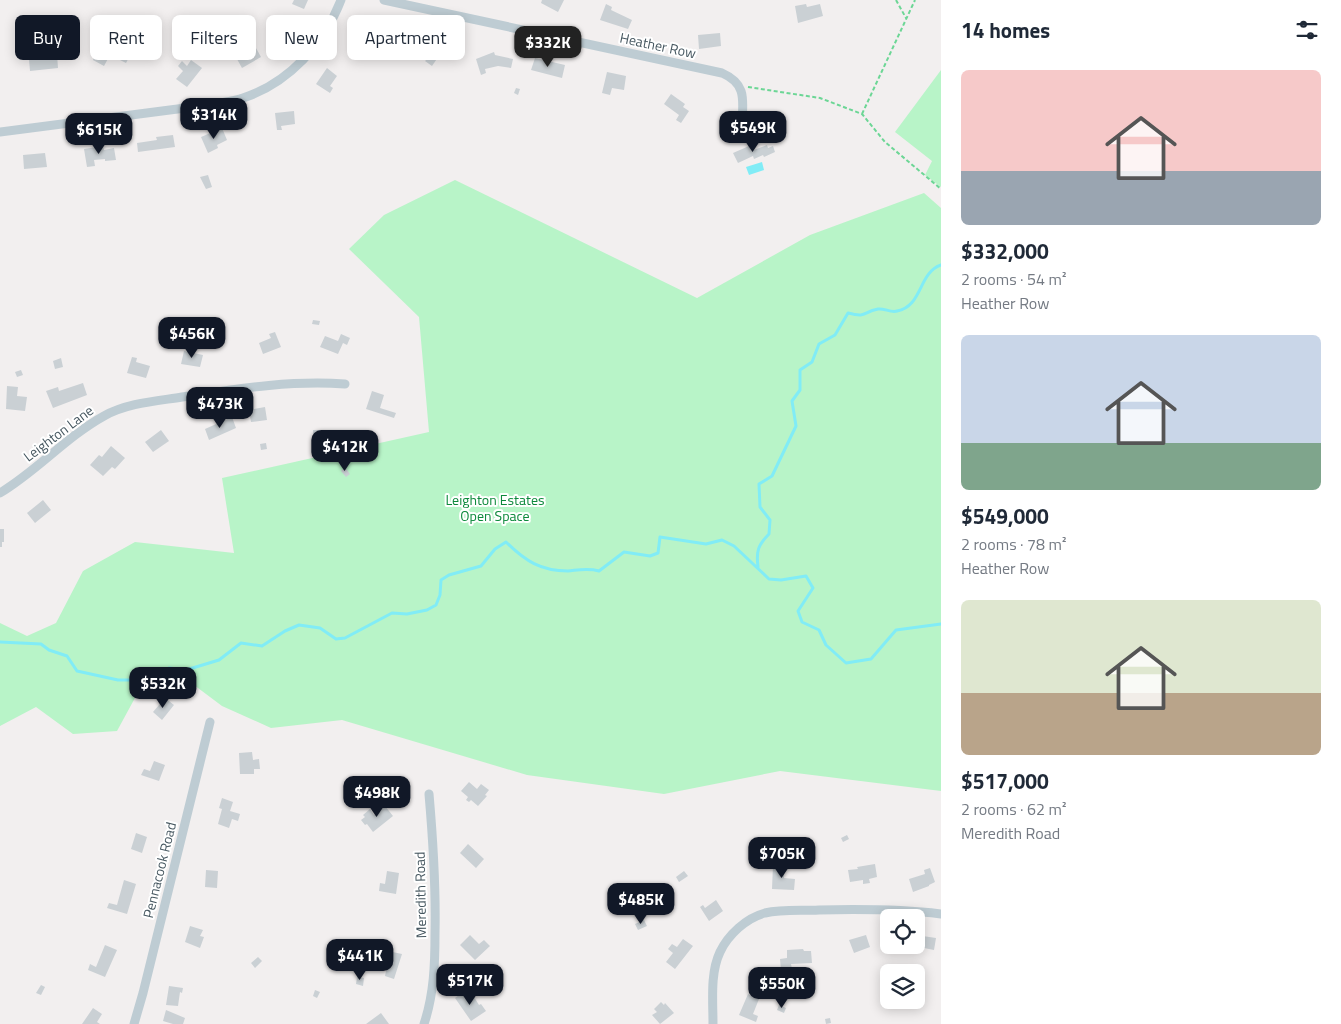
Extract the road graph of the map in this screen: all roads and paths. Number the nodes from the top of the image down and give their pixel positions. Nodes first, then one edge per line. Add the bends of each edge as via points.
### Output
1 (341, 0) edge
2 (384, 0) edge
3 (896, 0) edge
4 (915, 0) edge
5 (906, 18) junction
6 (738, 85) junction
7 (862, 114) junction
8 (742, 123) dead end
9 (0, 132) edge
10 (941, 190) edge
11 (345, 384) dead end
12 (0, 493) edge
13 (210, 722) dead end
14 (429, 794) dead end
15 (941, 914) edge
16 (134, 1024) edge
17 (424, 1024) edge
18 (713, 1024) edge

1 - 9 street via 323,36 301,62 276,82 244,98
2 - 6 street, Heather Row via 722,73
3 - 5 path
4 - 5 path
5 - 7 path
6 - 7 path via 820,98
6 - 8 street via 744,98
7 - 10 path via 885,142
11 - 12 street, Leighton Lane via 264,384 121,409 89,424
13 - 16 street, Pennacook Road
14 - 17 street, Meredith Road via 435,898 434,976 432,998
15 - 18 street via 860,909 779,911 756,917 732,934 717,958

